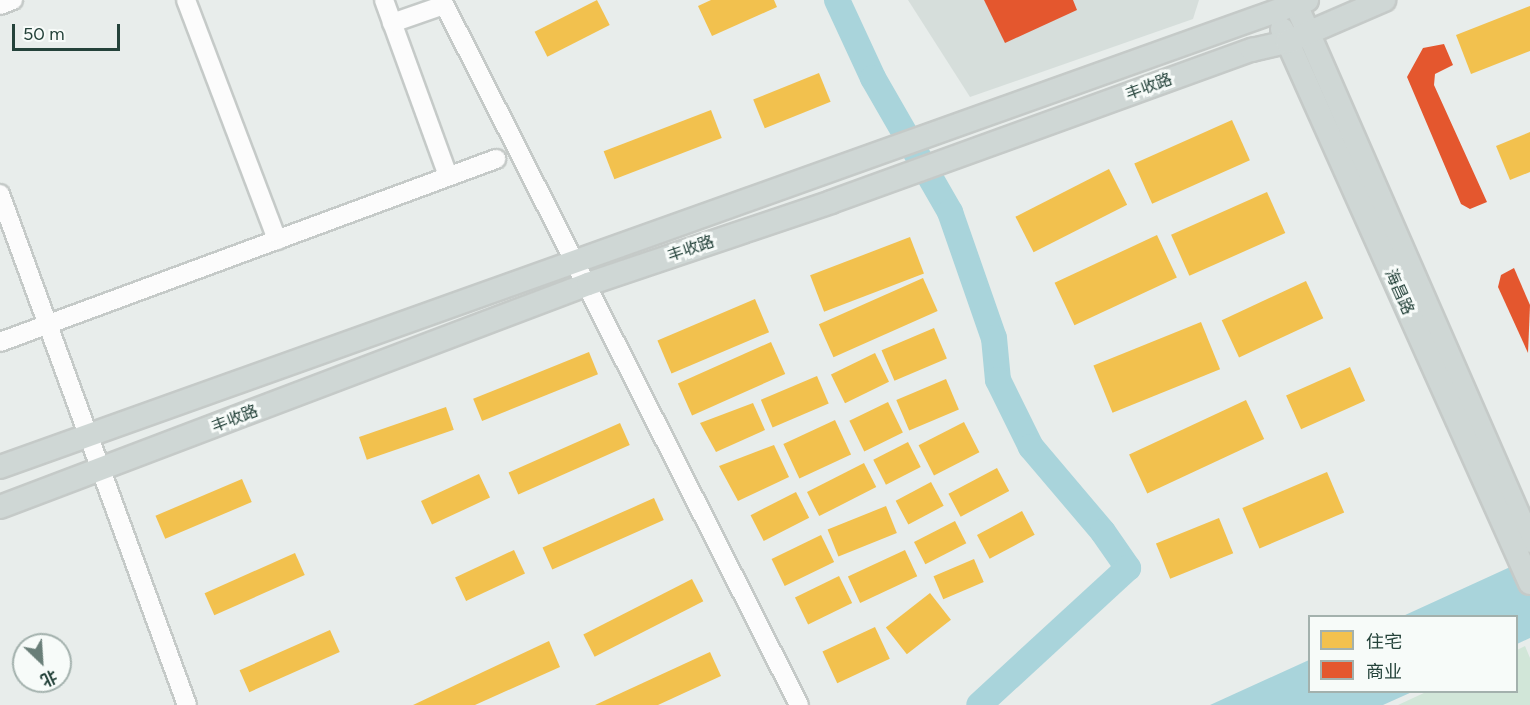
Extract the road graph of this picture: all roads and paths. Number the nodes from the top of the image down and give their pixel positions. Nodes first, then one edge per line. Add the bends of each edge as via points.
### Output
1 (13, 0) edge
2 (186, 0) edge
3 (384, 0) edge
4 (1384, 0) edge
5 (1299, 1) edge
6 (443, 2) edge
7 (0, 5) edge
8 (1271, 6) edge
9 (392, 23) junction
10 (1309, 34) junction
11 (1287, 42) junction
12 (496, 159) dead end
13 (448, 176) junction
14 (0, 194) edge
15 (277, 240) junction
16 (576, 259) junction
17 (588, 284) junction
18 (49, 324) junction
19 (0, 342) edge
20 (90, 432) junction
21 (0, 467) edge
22 (103, 469) junction
23 (1496, 486) junction
24 (0, 507) edge
25 (1530, 541) edge
26 (1530, 583) edge
27 (187, 705) edge
28 (799, 705) edge

1 - 7 street
2 - 15 street
3 - 9 street
4 - 10 main road, 丰收路
5 - 8 main road, 丰收路
5 - 10 main road, 海昌路
6 - 9 street
6 - 16 street
8 - 11 main road, 海昌路
8 - 16 main road, 丰收路 via 961,123
9 - 13 street
10 - 11 main road, 丰收路
10 - 23 main road, 海昌路
11 - 17 main road, 丰收路 via 1252,50 831,202
11 - 23 main road, 海昌路
12 - 13 street
13 - 15 street
14 - 18 street
15 - 18 street
16 - 17 street
16 - 20 main road, 丰收路
17 - 22 main road, 丰收路
17 - 28 street
18 - 19 street
18 - 20 street
20 - 21 main road, 丰收路
20 - 22 street
22 - 24 main road, 丰收路
22 - 27 street
23 - 25 main road, 海昌路
23 - 26 main road, 海昌路

